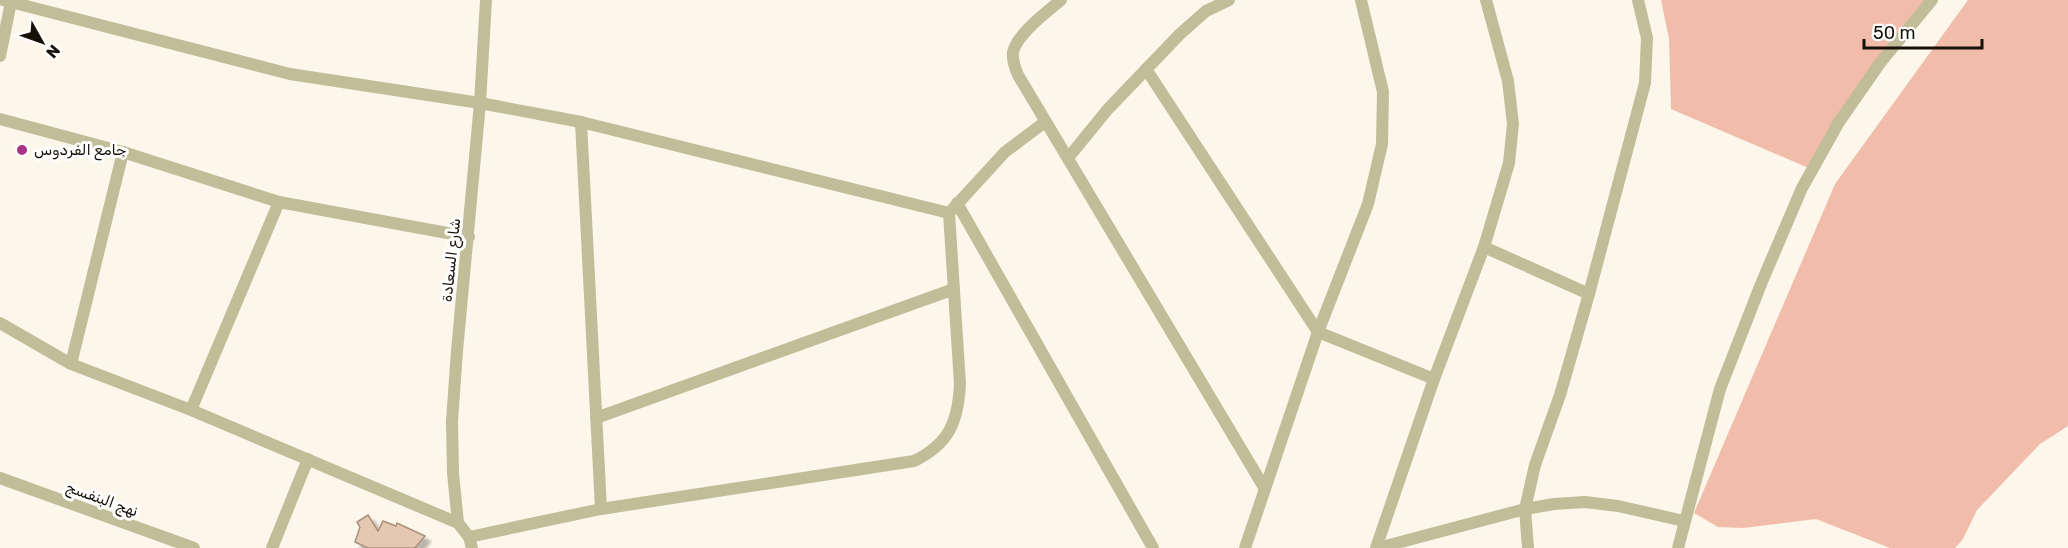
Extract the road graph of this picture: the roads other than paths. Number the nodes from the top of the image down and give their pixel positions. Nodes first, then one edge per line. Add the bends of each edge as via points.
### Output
1 (486, 0) edge
2 (1061, 0) edge
3 (1229, 0) edge
4 (1361, 0) edge
5 (1486, 0) edge
6 (1638, 0) edge
7 (1932, 0) edge
8 (7, 1) edge
9 (0, 56) edge
10 (1146, 69) junction
11 (480, 103) junction
12 (0, 119) edge
13 (1045, 122) junction
14 (580, 123) junction
15 (123, 152) junction
16 (1068, 158) junction
17 (279, 202) junction
18 (953, 208) junction
19 (469, 237) junction
20 (1484, 247) junction
21 (954, 289) junction
22 (1589, 294) junction
23 (0, 323) edge
24 (1318, 332) junction
25 (71, 364) junction
26 (1434, 378) junction
27 (191, 410) junction
28 (596, 418) junction
29 (308, 459) junction
30 (0, 478) edge
31 (1264, 489) junction
32 (601, 509) junction
33 (1525, 509) junction
34 (1684, 521) junction
35 (458, 523) junction
36 (471, 543) edge
37 (194, 548) edge
38 (272, 548) edge
39 (1153, 548) edge
40 (1245, 548) edge
41 (1377, 548) edge
42 (1528, 548) edge
43 (1678, 548) edge

1 - 11 street, شارع السعادة
2 - 13 street via 1018,39 1013,52 1018,75
3 - 10 street via 1206,11
4 - 24 street via 1383,92 1383,144 1368,204
5 - 20 street via 1508,81 1513,124 1509,163
6 - 22 street via 1647,38 1645,83
7 - 34 street via 1880,63 1839,122 1802,188 1720,389
8 - 9 street
8 - 11 street via 290,74
10 - 16 street
10 - 24 street
11 - 14 street
11 - 19 street, شارع السعادة
12 - 15 street
13 - 16 street
13 - 18 street via 1005,152
14 - 18 street
14 - 28 street
15 - 17 street
15 - 25 street
16 - 31 street
17 - 19 street
17 - 27 street
18 - 21 street
18 - 39 street
19 - 35 street, شارع السعادة via 452,421
20 - 22 street
20 - 26 street
21 - 28 street
21 - 32 street via 959,403 954,421 931,452 914,461
22 - 33 street
23 - 25 street
24 - 26 street
24 - 31 street
25 - 27 street
26 - 41 street
27 - 29 street
28 - 32 street
29 - 35 street
29 - 38 street
30 - 37 street, نهج البنفسج
31 - 40 street
32 - 36 street
33 - 34 street via 1585,502
33 - 41 street
33 - 42 street
34 - 43 street
35 - 36 street

